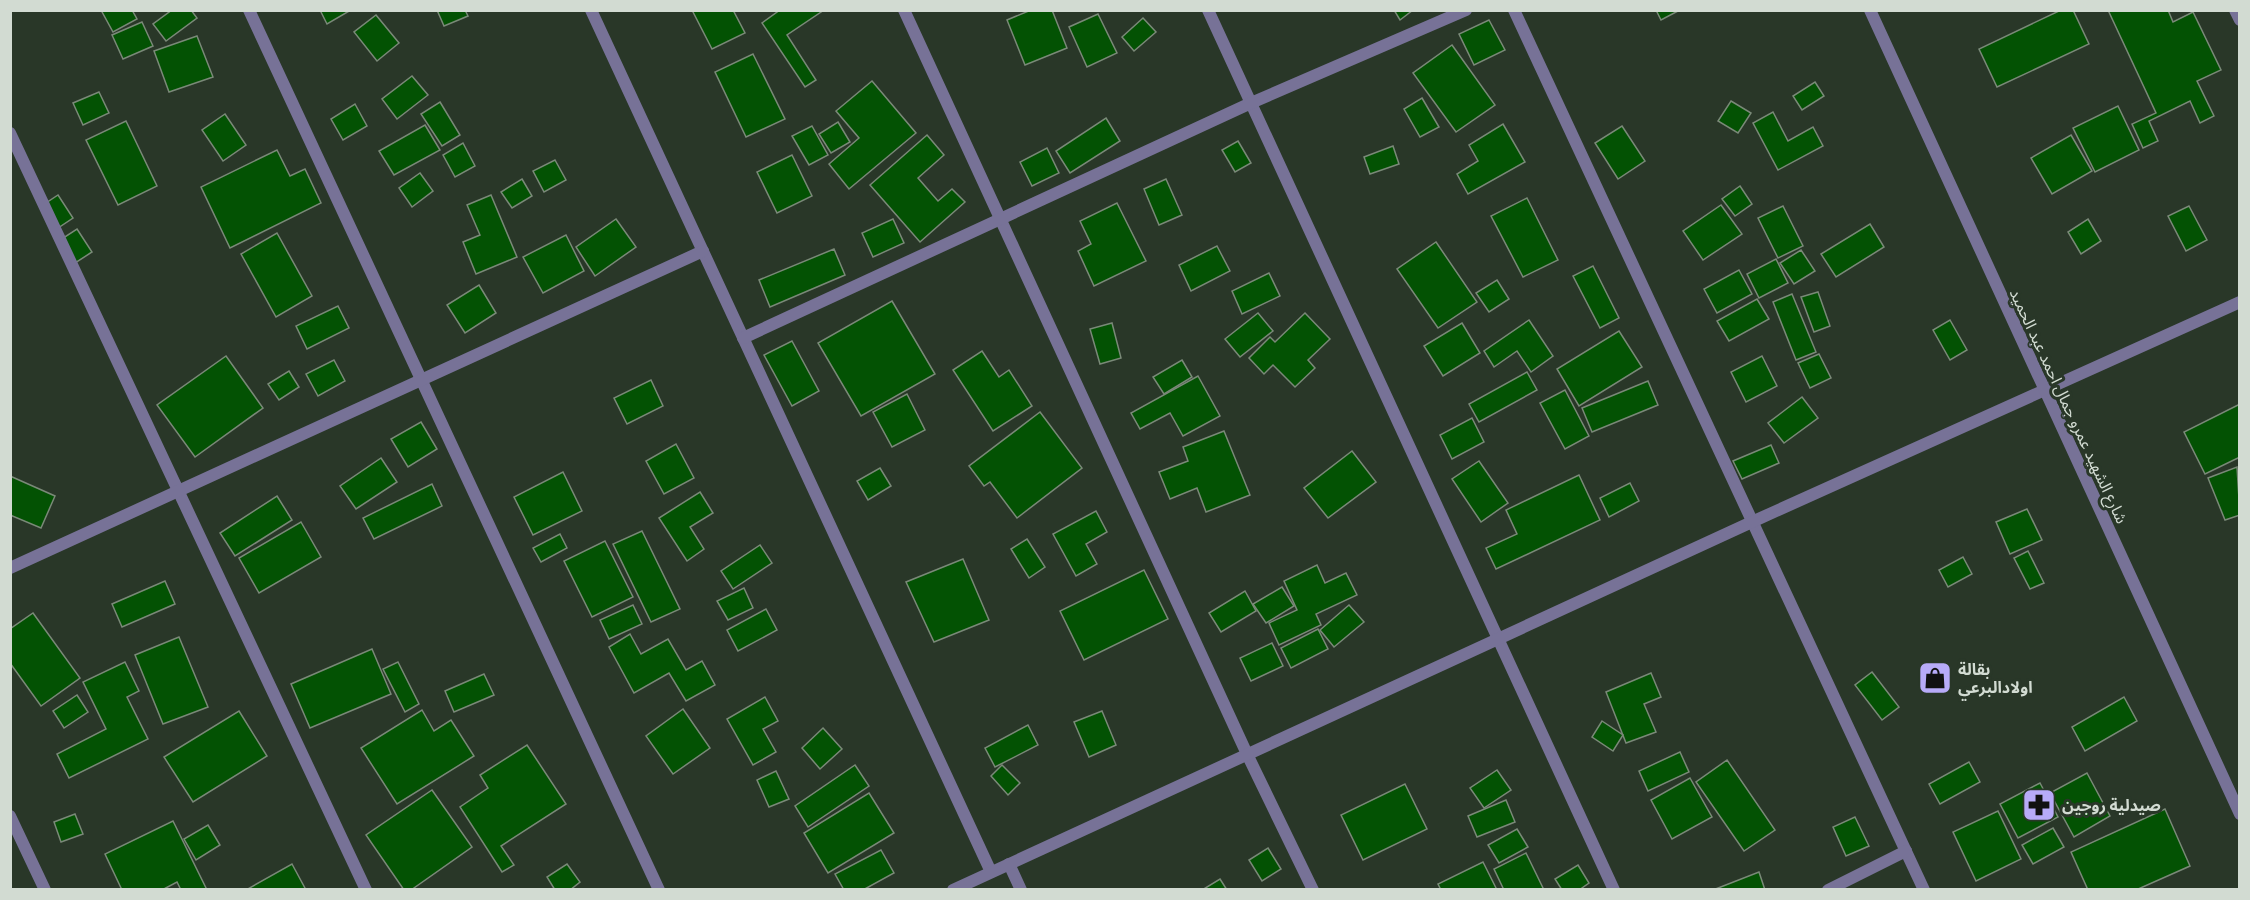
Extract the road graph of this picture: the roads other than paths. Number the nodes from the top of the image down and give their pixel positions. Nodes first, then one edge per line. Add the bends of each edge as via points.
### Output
1 (249, 10) edge
2 (591, 10) edge
3 (904, 10) edge
4 (1208, 10) edge
5 (1466, 10) edge
6 (1514, 10) edge
7 (1870, 10) edge
8 (2235, 10) edge
9 (2240, 20) edge
10 (1251, 103) junction
11 (10, 133) edge
12 (1000, 219) junction
13 (703, 251) junction
14 (2240, 302) edge
15 (744, 338) junction
16 (421, 380) junction
17 (2044, 391) junction
18 (179, 491) junction
19 (1754, 521) junction
20 (10, 568) edge
21 (1498, 639) junction
22 (1247, 754) junction
23 (2240, 814) edge
24 (10, 816) edge
25 (1906, 851) junction
26 (1009, 864) junction
27 (991, 872) junction
28 (45, 890) edge
29 (366, 890) edge
30 (658, 890) edge
31 (953, 890) edge
32 (1021, 890) edge
33 (1313, 890) edge
34 (1614, 890) edge
35 (1828, 890) edge
36 (1924, 890) edge

1 - 16 street
2 - 13 street
3 - 12 street
4 - 10 street
5 - 10 street
6 - 19 street
7 - 17 street, شارع الشهيد عمرو جمال احمد عبد الحميد
8 - 9 street
10 - 12 street
10 - 21 street
11 - 18 street
12 - 15 street
12 - 22 street
13 - 15 street
13 - 16 street
14 - 17 street
15 - 27 street
16 - 18 street
16 - 30 street
17 - 19 street
17 - 23 street, شارع الشهيد عمرو جمال احمد عبد الحميد
18 - 20 street
18 - 29 street
19 - 21 street
19 - 25 street
21 - 22 street
21 - 34 street
22 - 26 street
22 - 33 street
24 - 28 street
25 - 35 street
25 - 36 street
26 - 27 street
26 - 32 street
27 - 31 street

